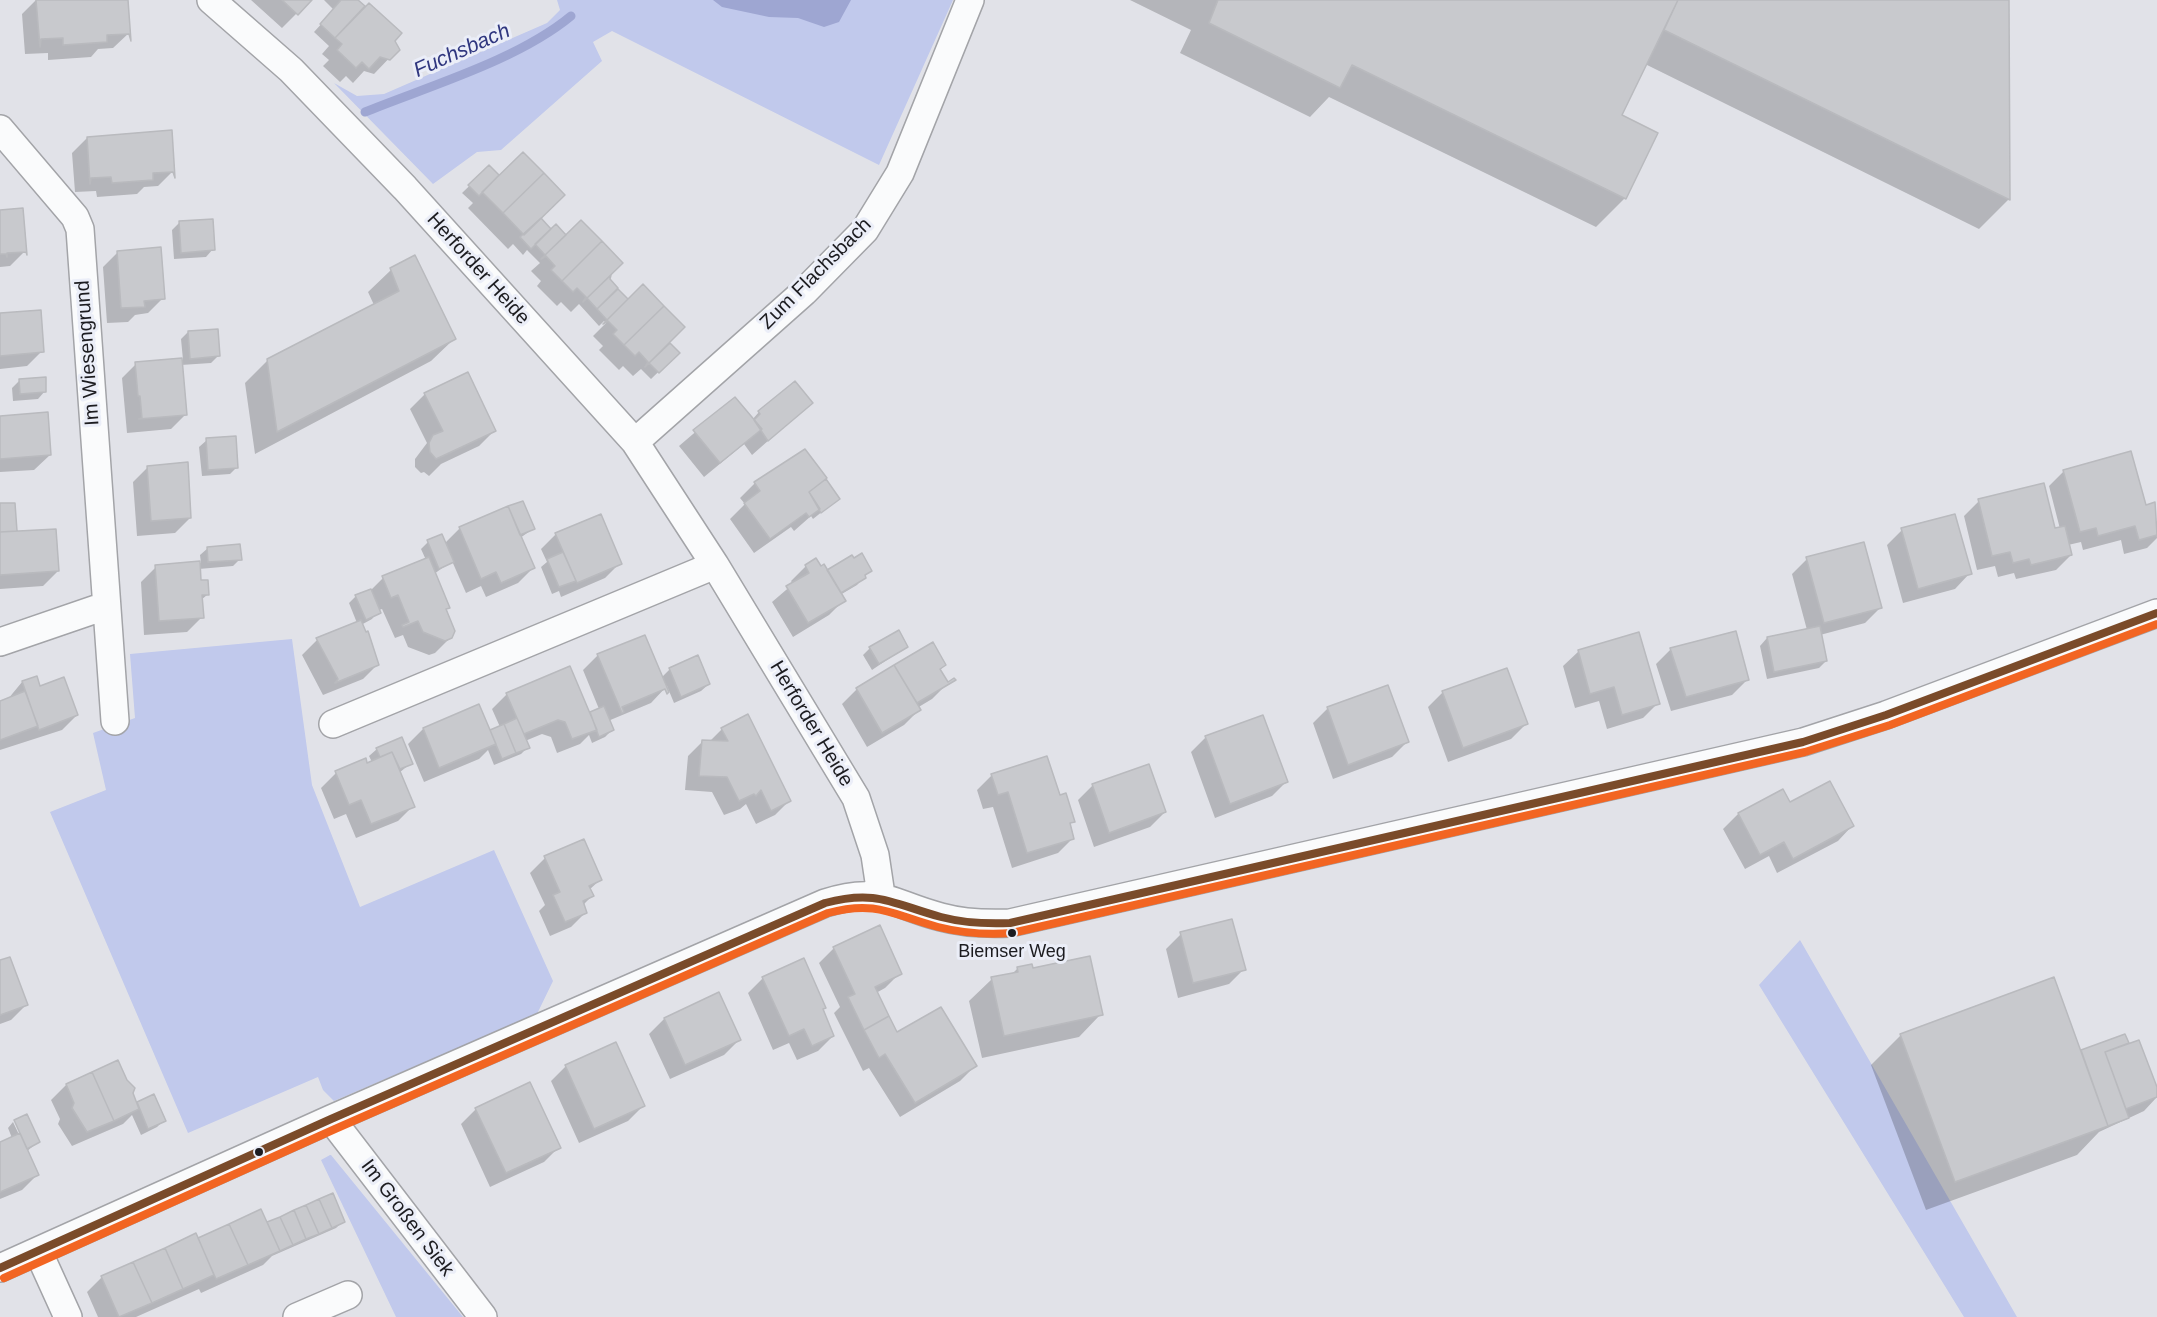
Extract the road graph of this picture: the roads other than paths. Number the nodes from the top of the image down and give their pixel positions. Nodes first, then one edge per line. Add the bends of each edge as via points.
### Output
1 (211, 0) edge
2 (970, 0) edge
3 (0, 129) edge
4 (635, 442) junction
5 (715, 565) junction
6 (105, 606) junction
7 (2157, 613) edge
8 (0, 642) edge
9 (115, 721) dead end
10 (333, 724) dead end
11 (880, 895) junction
12 (331, 1119) junction
13 (38, 1251) junction
14 (0, 1268) edge
15 (348, 1295) dead end
16 (68, 1317) edge
17 (297, 1317) edge
18 (483, 1317) edge

1 - 4 street, Herforder Heide via 291,70 405,188
2 - 4 street, Zum Flachsbach via 900,173 865,230 804,292
3 - 6 street, Im Wiesengrund via 75,217 80,229
4 - 5 street, Herforder Heide
5 - 10 street
5 - 11 street, Herforder Heide via 856,798 875,855
6 - 8 street
6 - 9 street, Im Wiesengrund
7 - 11 street via 1886,715 1803,742 1010,923 984,924 941,917
11 - 12 street via 850,895 825,903
12 - 13 street
12 - 18 street, Im Großen Siek
13 - 14 street
13 - 16 street
15 - 17 street

